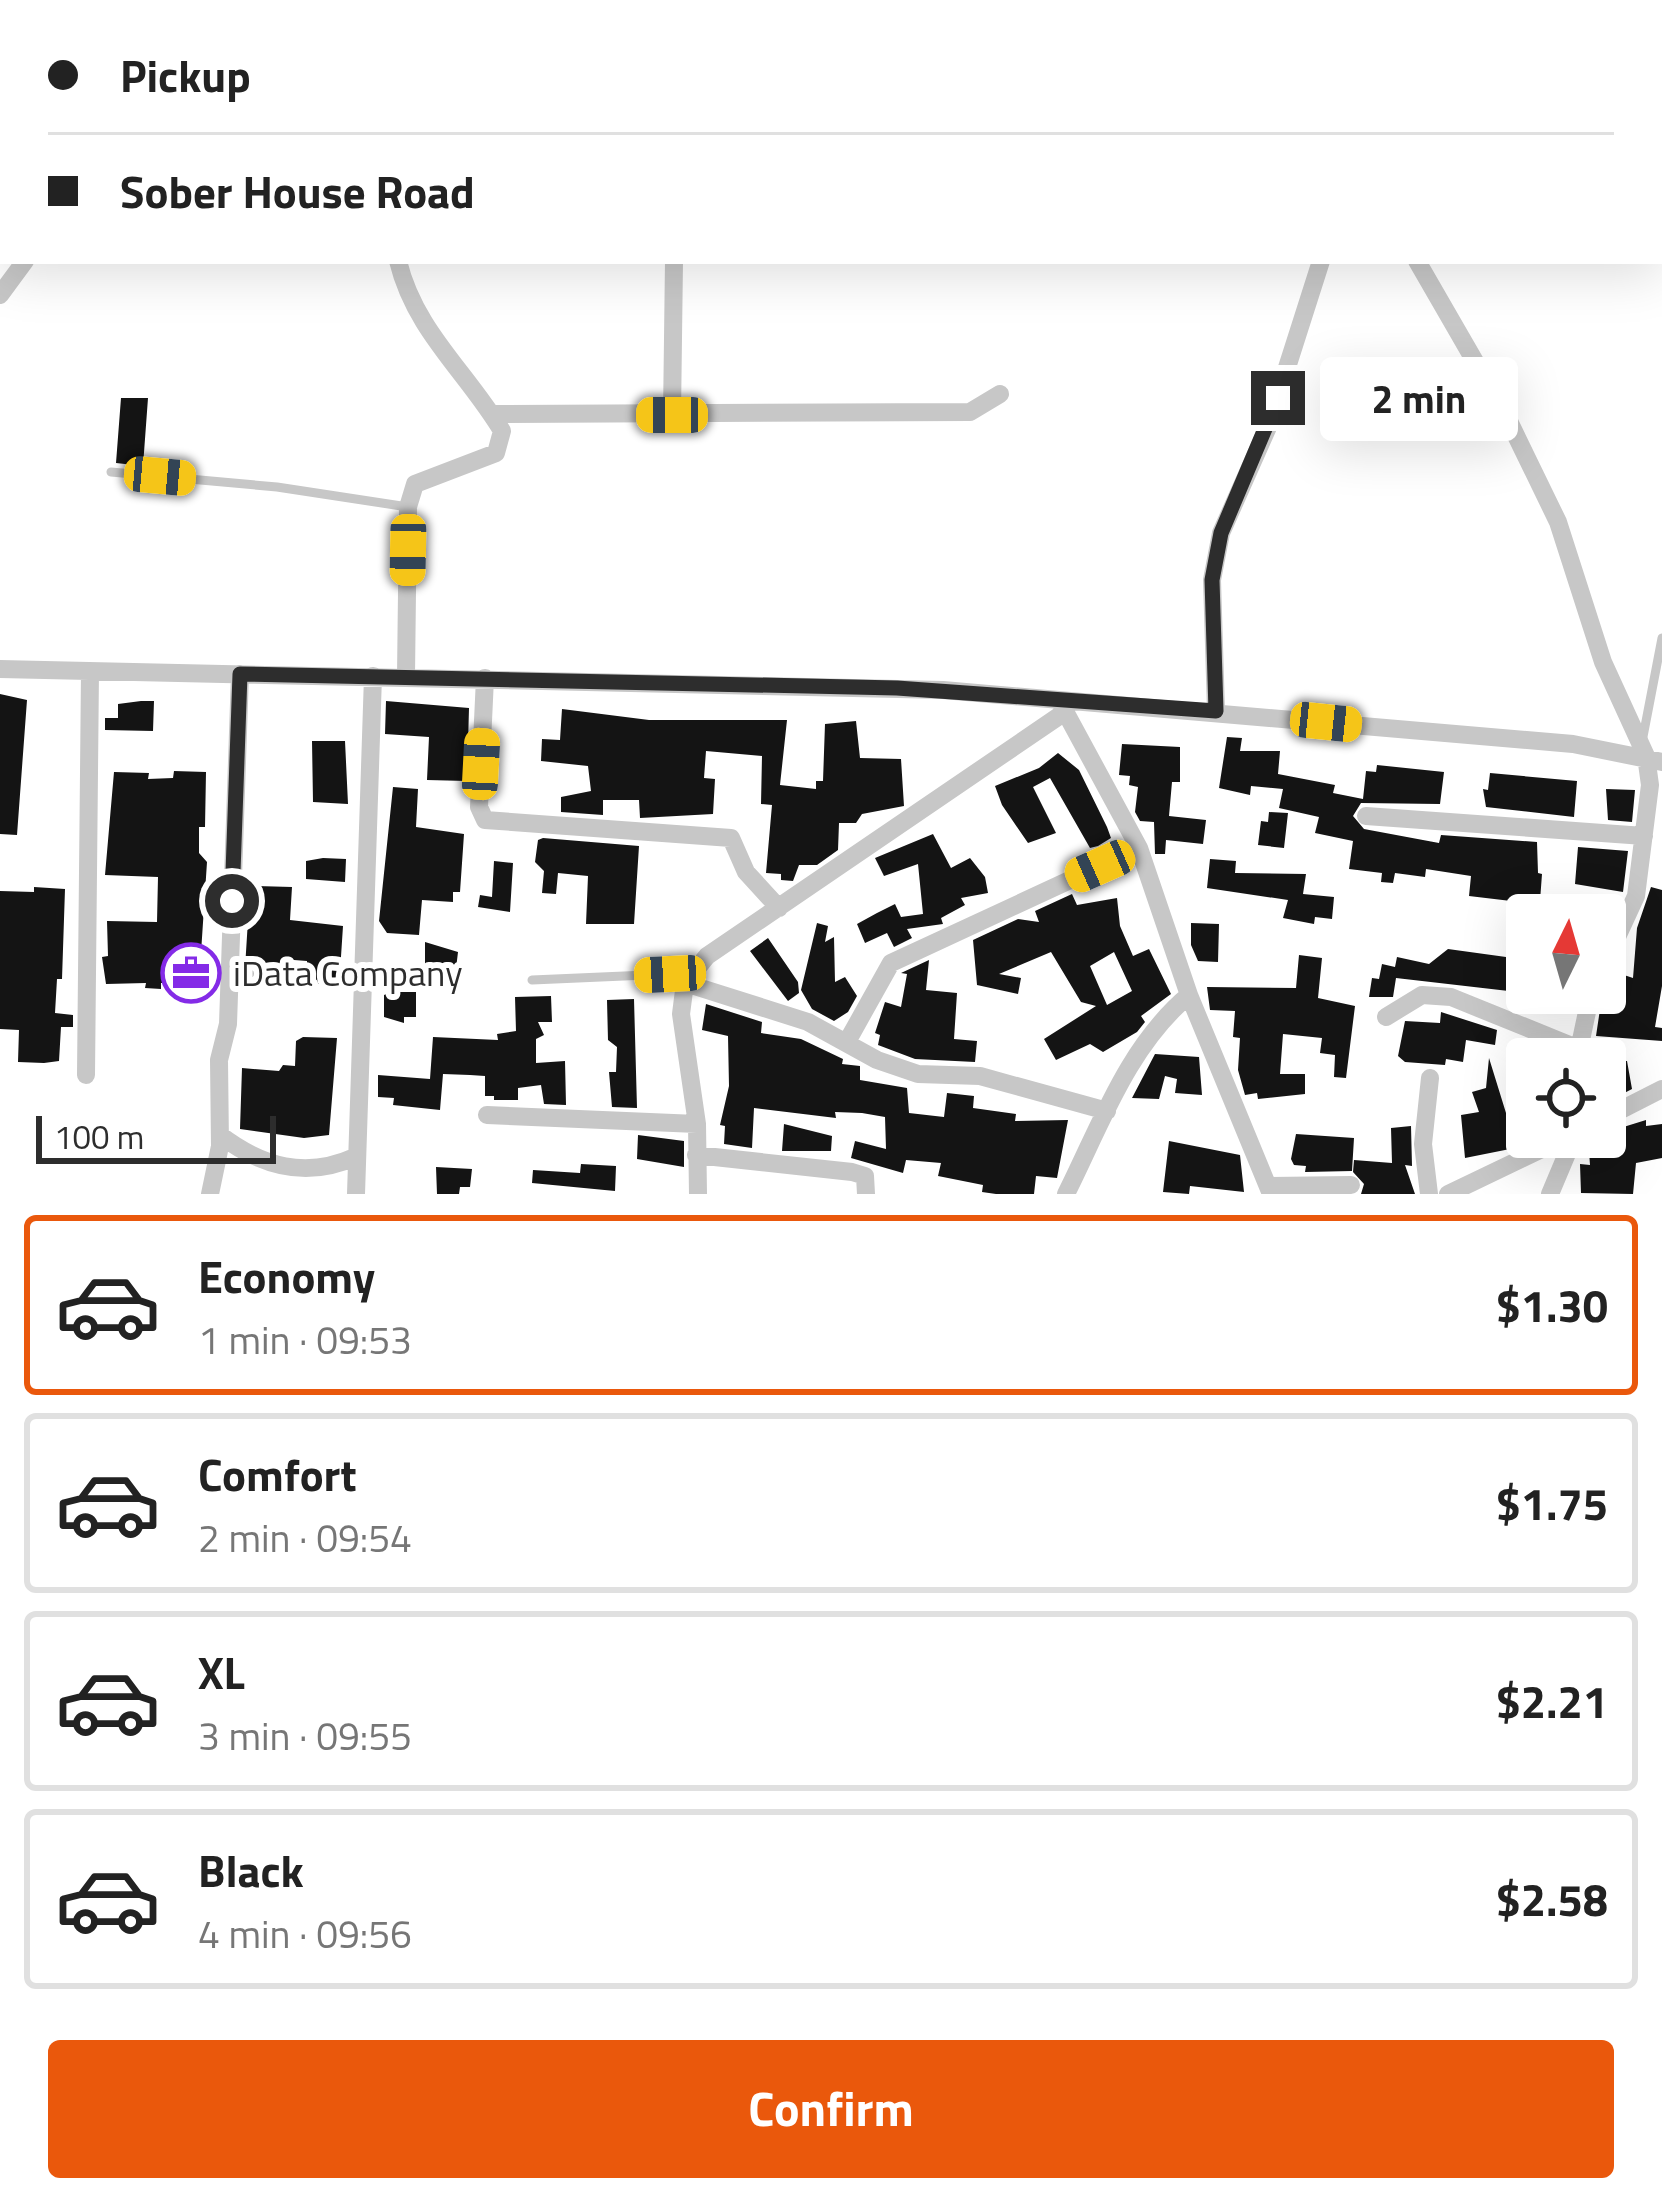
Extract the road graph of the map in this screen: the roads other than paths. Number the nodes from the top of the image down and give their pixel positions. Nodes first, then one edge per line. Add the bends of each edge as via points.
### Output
1 (24, 264) edge
2 (399, 264) edge
3 (674, 264) edge
4 (1321, 264) edge
5 (1419, 264) edge
6 (0, 296) edge
7 (1000, 394) dead end
8 (491, 414) junction
9 (672, 415) junction
10 (111, 472) dead end
11 (409, 508) junction
12 (1662, 638) edge
13 (0, 669) edge
14 (90, 671) junction
15 (240, 674) junction
16 (373, 676) junction
17 (406, 676) junction
18 (485, 678) junction
19 (1062, 705) junction
20 (1216, 711) junction
21 (1650, 755) edge
22 (1366, 816) dead end
23 (1644, 836) junction
24 (1139, 848) junction
25 (778, 908) junction
26 (1626, 918) edge
27 (532, 980) dead end
28 (685, 982) junction
29 (1189, 995) junction
30 (1386, 1017) dead end
31 (1541, 1038) edge
32 (848, 1040) junction
33 (86, 1075) dead end
34 (1430, 1078) dead end
35 (1662, 1088) edge
36 (1626, 1107) edge
37 (1107, 1111) junction
38 (487, 1115) dead end
39 (697, 1124) junction
40 (220, 1135) junction
41 (696, 1155) junction
42 (355, 1157) junction
43 (1525, 1158) edge
44 (1563, 1158) edge
45 (1351, 1185) dead end
46 (1269, 1190) edge
47 (210, 1194) edge
48 (356, 1194) edge
49 (698, 1194) edge
50 (866, 1194) edge
51 (1066, 1194) edge
52 (1429, 1194) edge
53 (1448, 1194) edge
54 (1550, 1194) edge

1 - 6 street
2 - 8 street via 436,347
3 - 9 street
4 - 20 street via 1268,427 1221,533 1212,580
5 - 21 street via 1558,522 1603,662
7 - 9 street via 970,412
8 - 9 street
8 - 11 street via 502,431 496,453 430,474 415,484
10 - 11 lane
11 - 17 street
12 - 21 lane
13 - 14 street
14 - 15 street
14 - 33 street
15 - 16 street
15 - 40 street
16 - 17 street
16 - 42 street
17 - 18 street
18 - 19 street via 897,688
18 - 25 street via 485,820 720,833
19 - 20 street
19 - 24 street
19 - 25 street
20 - 21 street
21 - 23 street
22 - 23 street
23 - 26 street
24 - 29 street
24 - 32 street via 891,963
25 - 28 street via 707,956
27 - 28 lane via 670,974
28 - 32 street
28 - 39 street via 681,1014
29 - 37 street via 1156,1023
29 - 46 street
30 - 31 street via 1422,995 1450,997
32 - 37 street via 918,1073 980,1076
34 - 52 street via 1423,1144
35 - 36 street
37 - 51 street
38 - 39 street
39 - 41 street
40 - 42 street via 299,1171
40 - 47 street
41 - 49 street
41 - 50 street via 852,1172 865,1176
42 - 48 street
43 - 53 street
44 - 54 street
45 - 46 street

